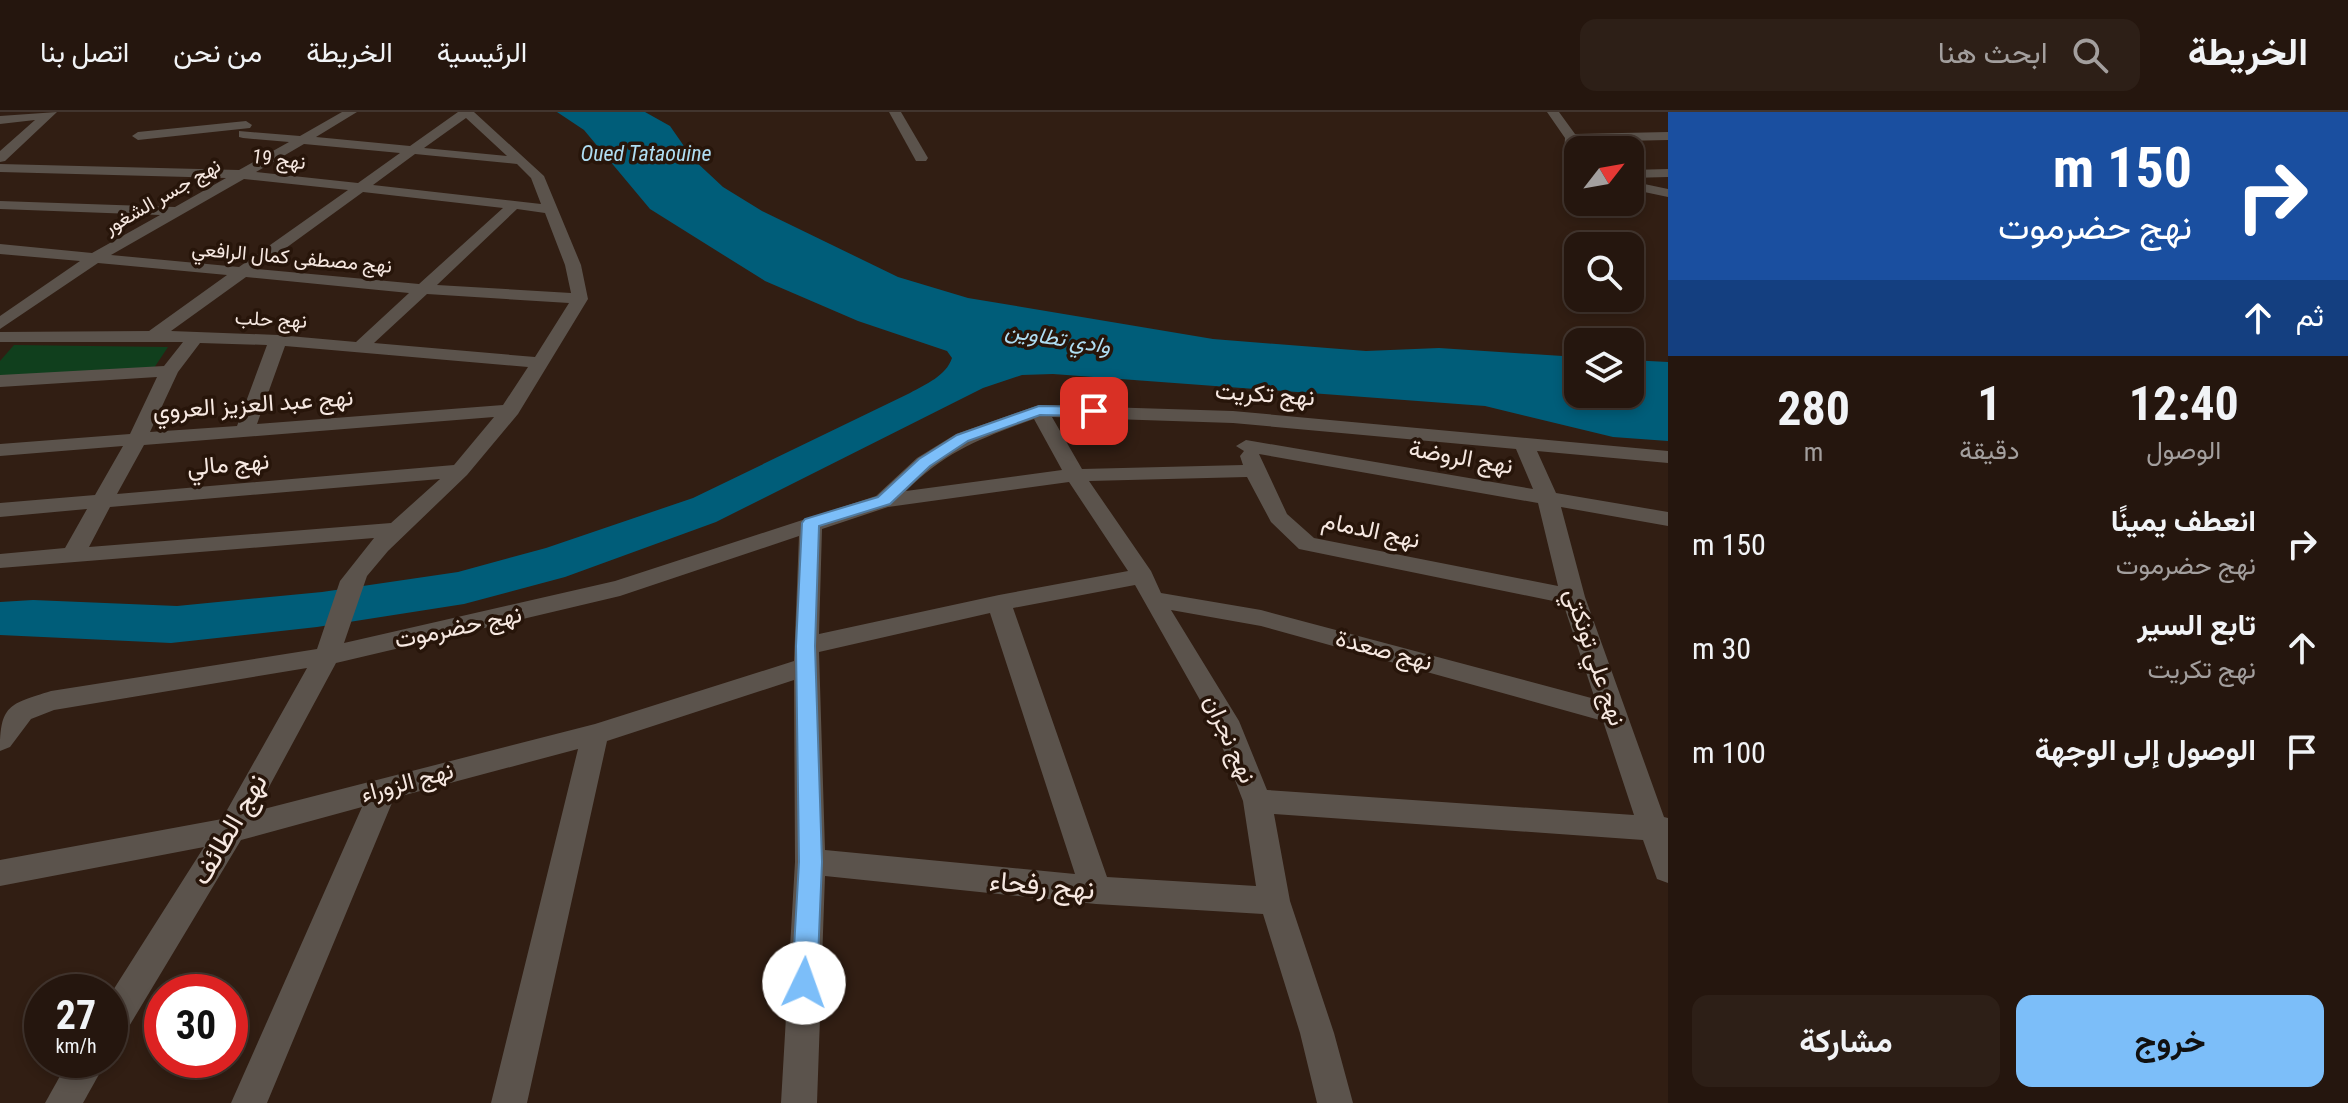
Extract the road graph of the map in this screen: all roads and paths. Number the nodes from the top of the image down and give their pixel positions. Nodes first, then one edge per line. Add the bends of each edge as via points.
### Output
1 (351, 112) edge
2 (467, 112) edge
3 (895, 112) edge
4 (1553, 112) edge
5 (53, 113) edge
6 (0, 120) edge
7 (1570, 136) edge
8 (1644, 136) edge
9 (1668, 136) edge
10 (300, 140) junction
11 (245, 145) edge
12 (132, 147) junction
13 (413, 152) junction
14 (0, 158) edge
15 (921, 158) dead end
16 (522, 161) junction
17 (0, 168) edge
18 (1668, 173) edge
19 (1644, 174) edge
20 (357, 188) junction
21 (1644, 188) edge
22 (1668, 193) edge
23 (0, 205) edge
24 (514, 205) junction
25 (551, 209) junction
26 (176, 211) junction
27 (0, 249) edge
28 (93, 259) junction
29 (241, 272) junction
30 (422, 289) junction
31 (580, 299) junction
32 (153, 336) junction
33 (3, 338) edge
34 (195, 338) junction
35 (278, 340) junction
36 (360, 347) junction
37 (539, 363) junction
38 (169, 371) junction
39 (0, 381) edge
40 (511, 410) junction
41 (1039, 411) junction
42 (1233, 417) junction
43 (244, 432) junction
44 (137, 439) junction
45 (1524, 445) junction
46 (1246, 446) junction
47 (0, 450) edge
48 (1668, 457) edge
49 (460, 471) junction
50 (1255, 471) junction
51 (1075, 475) junction
52 (1548, 499) junction
53 (102, 500) junction
54 (884, 501) junction
55 (0, 510) edge
56 (1667, 520) edge
57 (811, 523) junction
58 (400, 529) junction
59 (74, 553) junction
60 (0, 561) edge
61 (1147, 588) junction
62 (1573, 597) junction
63 (999, 603) junction
64 (327, 656) junction
65 (807, 656) junction
66 (1614, 714) junction
67 (595, 734) junction
68 (0, 740) edge
69 (385, 787) junction
70 (1257, 801) junction
71 (1660, 828) edge
72 (231, 830) junction
73 (810, 862) junction
74 (1668, 870) edge
75 (0, 873) edge
76 (1096, 890) junction
77 (1274, 901) junction
78 (128, 997) edge
79 (78, 1078) edge
80 (63, 1103) edge
81 (249, 1103) edge
82 (509, 1103) edge
83 (799, 1103) edge
84 (1335, 1103) edge

1 - 10 street, نهج جسر الشغور
2 - 13 street
2 - 16 street
3 - 15 street
4 - 7 street
5 - 6 street
5 - 14 street
8 - 9 street
10 - 11 street, نهج جسر الشغور
10 - 11 street
10 - 13 street
11 - 12 street, نهج 19
11 - 12 street
11 - 20 street, نهج 19
11 - 26 street, نهج جسر الشغور
12 - 17 street, نهج 19
13 - 16 street
13 - 20 street
16 - 25 street via 537,176
18 - 19 street
20 - 24 street, نهج 19
20 - 29 street
21 - 22 street
23 - 26 street
24 - 25 street, نهج 19
24 - 30 street
25 - 31 street
26 - 28 street, نهج جسر الشغور
27 - 28 street, نهج مصطفى كمال الرافعي
28 - 29 street, نهج مصطفى كمال الرافعي
28 - 33 street, نهج جسر الشغور
29 - 30 street, نهج مصطفى كمال الرافعي
29 - 32 street
30 - 31 street, نهج مصطفى كمال الرافعي
30 - 36 street
31 - 37 street
32 - 33 street, نهج حلب
32 - 34 street, نهج حلب
34 - 35 street, نهج حلب
34 - 38 street
35 - 36 street, نهج حلب
35 - 43 street
36 - 37 street, نهج حلب
37 - 40 street
38 - 39 street
38 - 44 street
40 - 43 street, نهج عبد العزيز العروي
40 - 49 street
41 - 42 street, نهج تكريت
41 - 51 street, نهج نجران
41 - 54 street, نهج تكريت via 963,438 924,462
42 - 45 street, نهج تكريت
42 - 46 street, نهج الدمام
43 - 44 street, نهج عبد العزيز العروي
44 - 47 street, نهج عبد العزيز العروي
44 - 53 street
45 - 48 street, نهج تكريت
45 - 52 street, نهج علي تونكتي
46 - 50 street, نهج الدمام
46 - 52 street, نهج الروضة
49 - 53 street, نهج مالي
49 - 58 street
50 - 51 street, نهج حضرموت
50 - 62 street, نهج الدمام via 1283,526 1307,544
51 - 54 street, نهج حضرموت
51 - 61 street, نهج نجران
52 - 56 street, نهج الروضة
52 - 62 street, نهج علي تونكتي
53 - 55 street, نهج مالي
53 - 59 street
54 - 57 street, نهج حضرموت
57 - 64 street, نهج حضرموت via 620,588
57 - 65 street
58 - 59 street
58 - 64 street, نهج الطائف via 350,583
59 - 60 street
61 - 63 street, نهج الزوراء
61 - 66 street, نهج صعدة
61 - 70 street, نهج نجران via 1226,721
62 - 66 street, نهج علي تونكتي
63 - 65 street, نهج الزوراء
63 - 76 street
64 - 68 street, نهج حضرموت via 51,701 22,712
64 - 72 street, نهج الطائف
65 - 67 street, نهج الزوراء
65 - 73 street
66 - 71 street, نهج علي تونكتي
67 - 69 street, نهج الزوراء
67 - 82 street
69 - 72 street, نهج الزوراء
69 - 81 street
70 - 71 street
70 - 77 street, نهج نجران
71 - 74 street, نهج علي تونكتي
72 - 75 street, نهج الزوراء
72 - 78 street, نهج الطائف
73 - 76 street, نهج رفحاء
73 - 83 street
76 - 77 street, نهج رفحاء
77 - 84 street, نهج نجران
79 - 80 street

